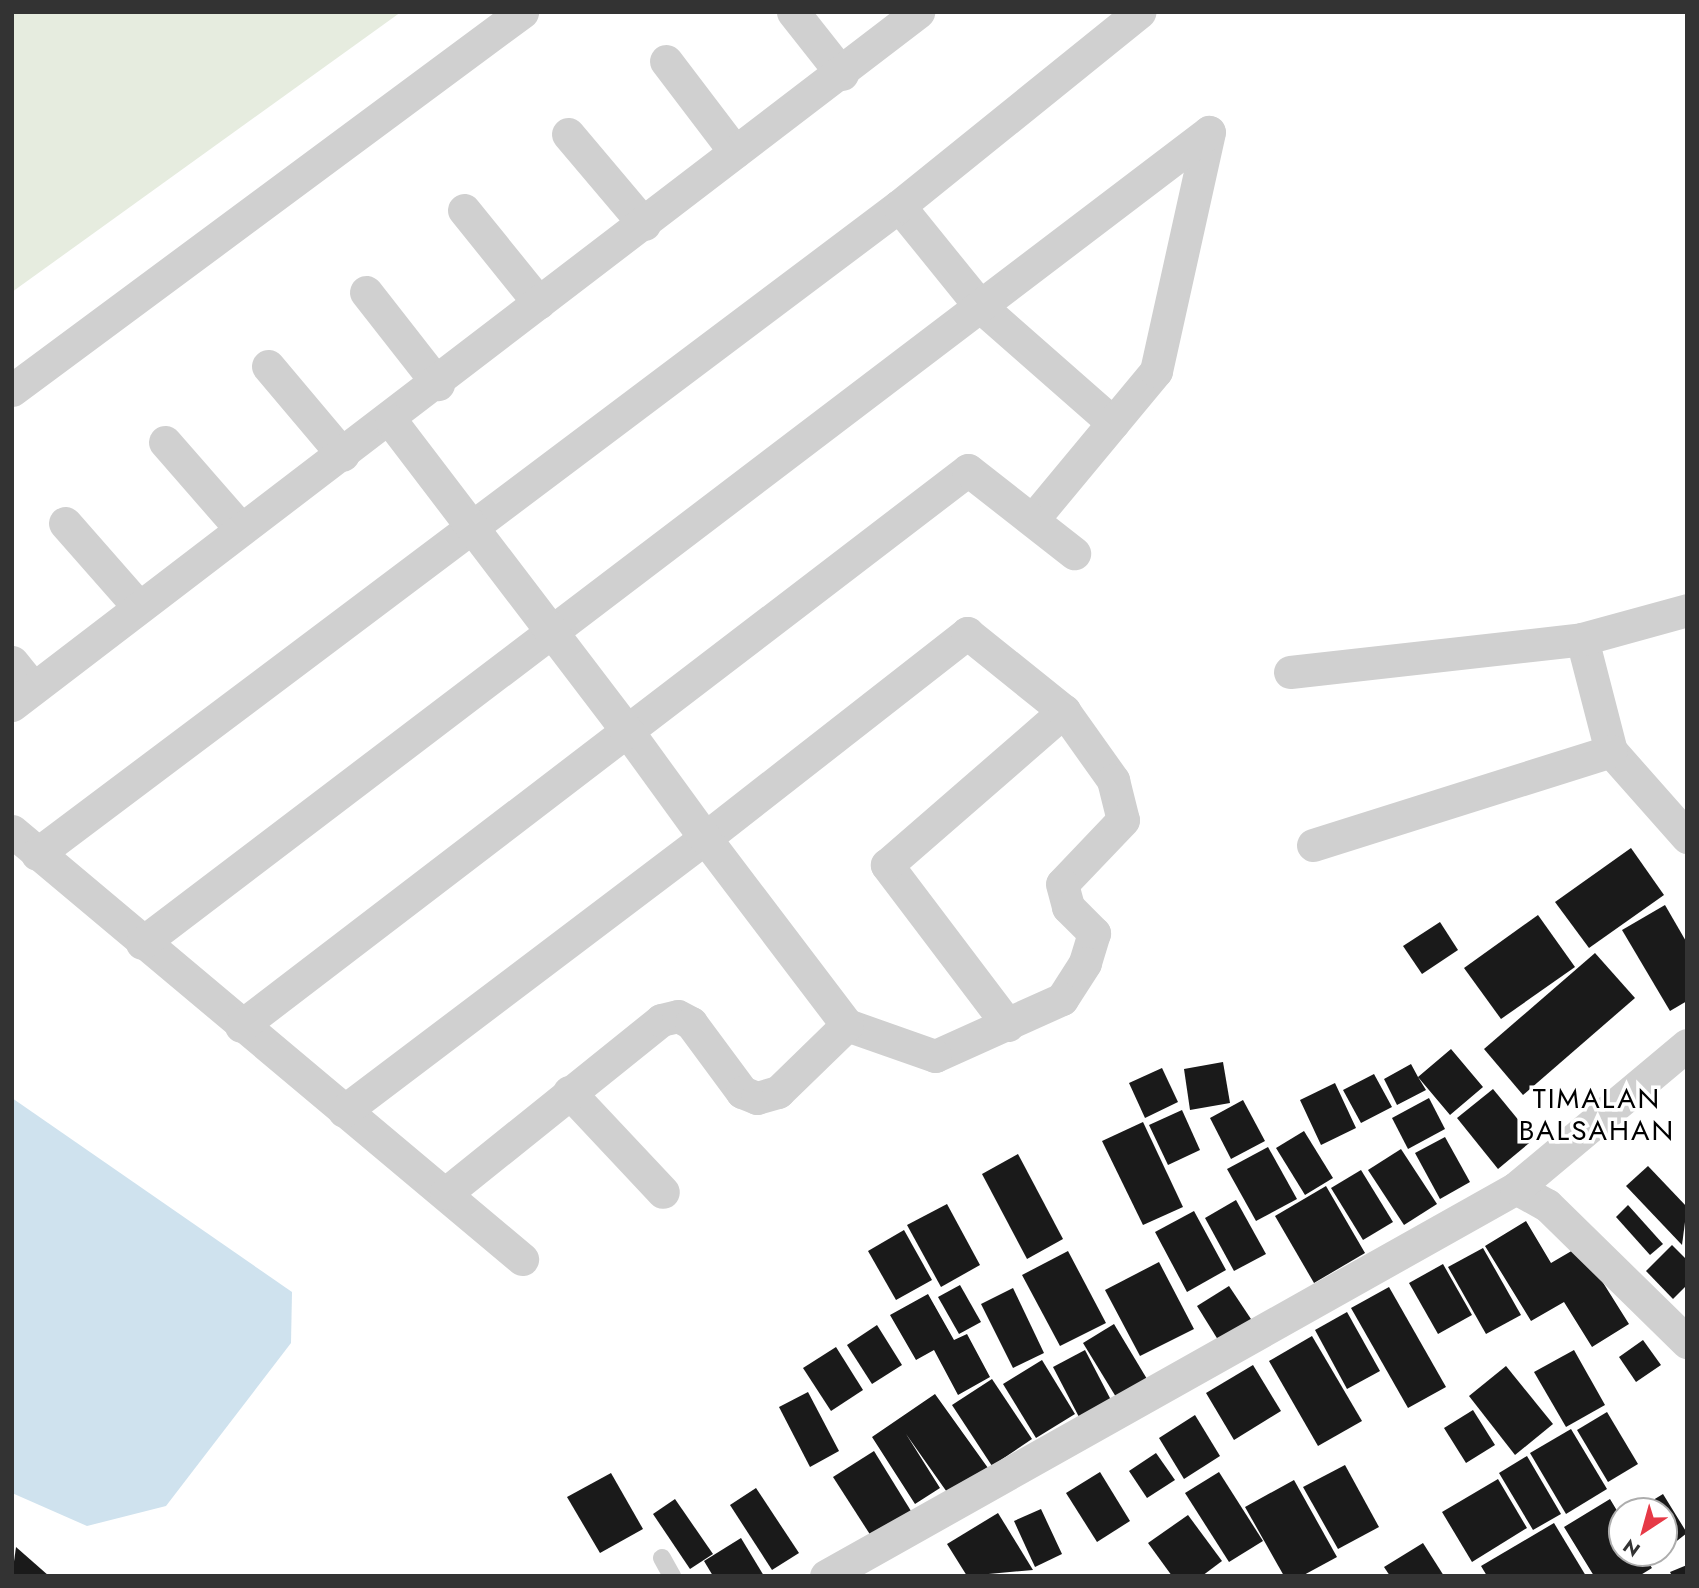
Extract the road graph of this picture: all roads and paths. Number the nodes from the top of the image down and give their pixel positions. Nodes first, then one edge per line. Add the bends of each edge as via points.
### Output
1 (522, 12) edge
2 (793, 12) edge
3 (918, 12) edge
4 (1139, 12) edge
5 (666, 61) dead end
6 (842, 74) junction
7 (568, 134) dead end
8 (735, 152) junction
9 (899, 206) junction
10 (464, 210) dead end
11 (644, 224) junction
12 (366, 292) dead end
13 (539, 303) junction
14 (980, 306) junction
15 (268, 366) dead end
16 (438, 384) junction
17 (12, 390) edge
18 (391, 421) junction
19 (1113, 423) junction
20 (165, 442) dead end
21 (344, 455) junction
22 (1034, 518) junction
23 (65, 523) dead end
24 (240, 528) junction
25 (473, 528) junction
26 (1074, 553) dead end
27 (138, 606) junction
28 (1687, 610) edge
29 (554, 635) junction
30 (1582, 639) junction
31 (12, 662) edge
32 (1290, 672) dead end
33 (23, 696) edge
34 (1064, 711) junction
35 (628, 732) junction
36 (1611, 751) junction
37 (12, 831) edge
38 (1687, 837) edge
39 (705, 838) junction
40 (1313, 845) dead end
41 (37, 854) junction
42 (142, 943) junction
43 (847, 1025) junction
44 (1008, 1025) junction
45 (241, 1026) junction
46 (1687, 1045) edge
47 (569, 1092) junction
48 (344, 1111) junction
49 (1516, 1188) junction
50 (663, 1192) dead end
51 (446, 1193) junction
52 (522, 1259) dead end
53 (1687, 1342) edge
54 (662, 1558) dead end
55 (848, 1571) edge
56 (672, 1576) edge

1 - 17 street
2 - 6 street
3 - 6 street
4 - 9 street
5 - 8 street
6 - 8 street
7 - 11 street
8 - 11 street
9 - 14 street
9 - 25 street
10 - 13 street
11 - 13 street
12 - 16 street
13 - 16 street
14 - 19 street
14 - 19 street via 1209,132 1156,371
14 - 29 street
15 - 21 street
16 - 18 street
18 - 21 street
18 - 25 street
19 - 22 street
20 - 24 street
21 - 24 street
22 - 26 street
22 - 35 street via 968,470
23 - 27 street
24 - 27 street
25 - 29 street
25 - 41 street
27 - 33 street
28 - 30 street
29 - 35 street
29 - 42 street
30 - 32 street
30 - 36 street
31 - 33 street
34 - 39 street via 967,633
34 - 44 street via 1113,780 1123,820 1062,884 1068,907 1094,933 1085,963 1062,999
34 - 44 street via 887,865
35 - 39 street
35 - 45 street
36 - 38 street
36 - 40 street
37 - 41 street
39 - 43 street
39 - 48 street
41 - 42 street
42 - 45 street
43 - 44 street via 935,1056
43 - 47 street via 778,1092 757,1098 742,1092 691,1023 678,1016 661,1020
45 - 48 street
46 - 49 street
47 - 50 street
47 - 51 street
48 - 51 street
49 - 53 street via 1547,1205
49 - 55 street
51 - 52 street
54 - 56 lane

